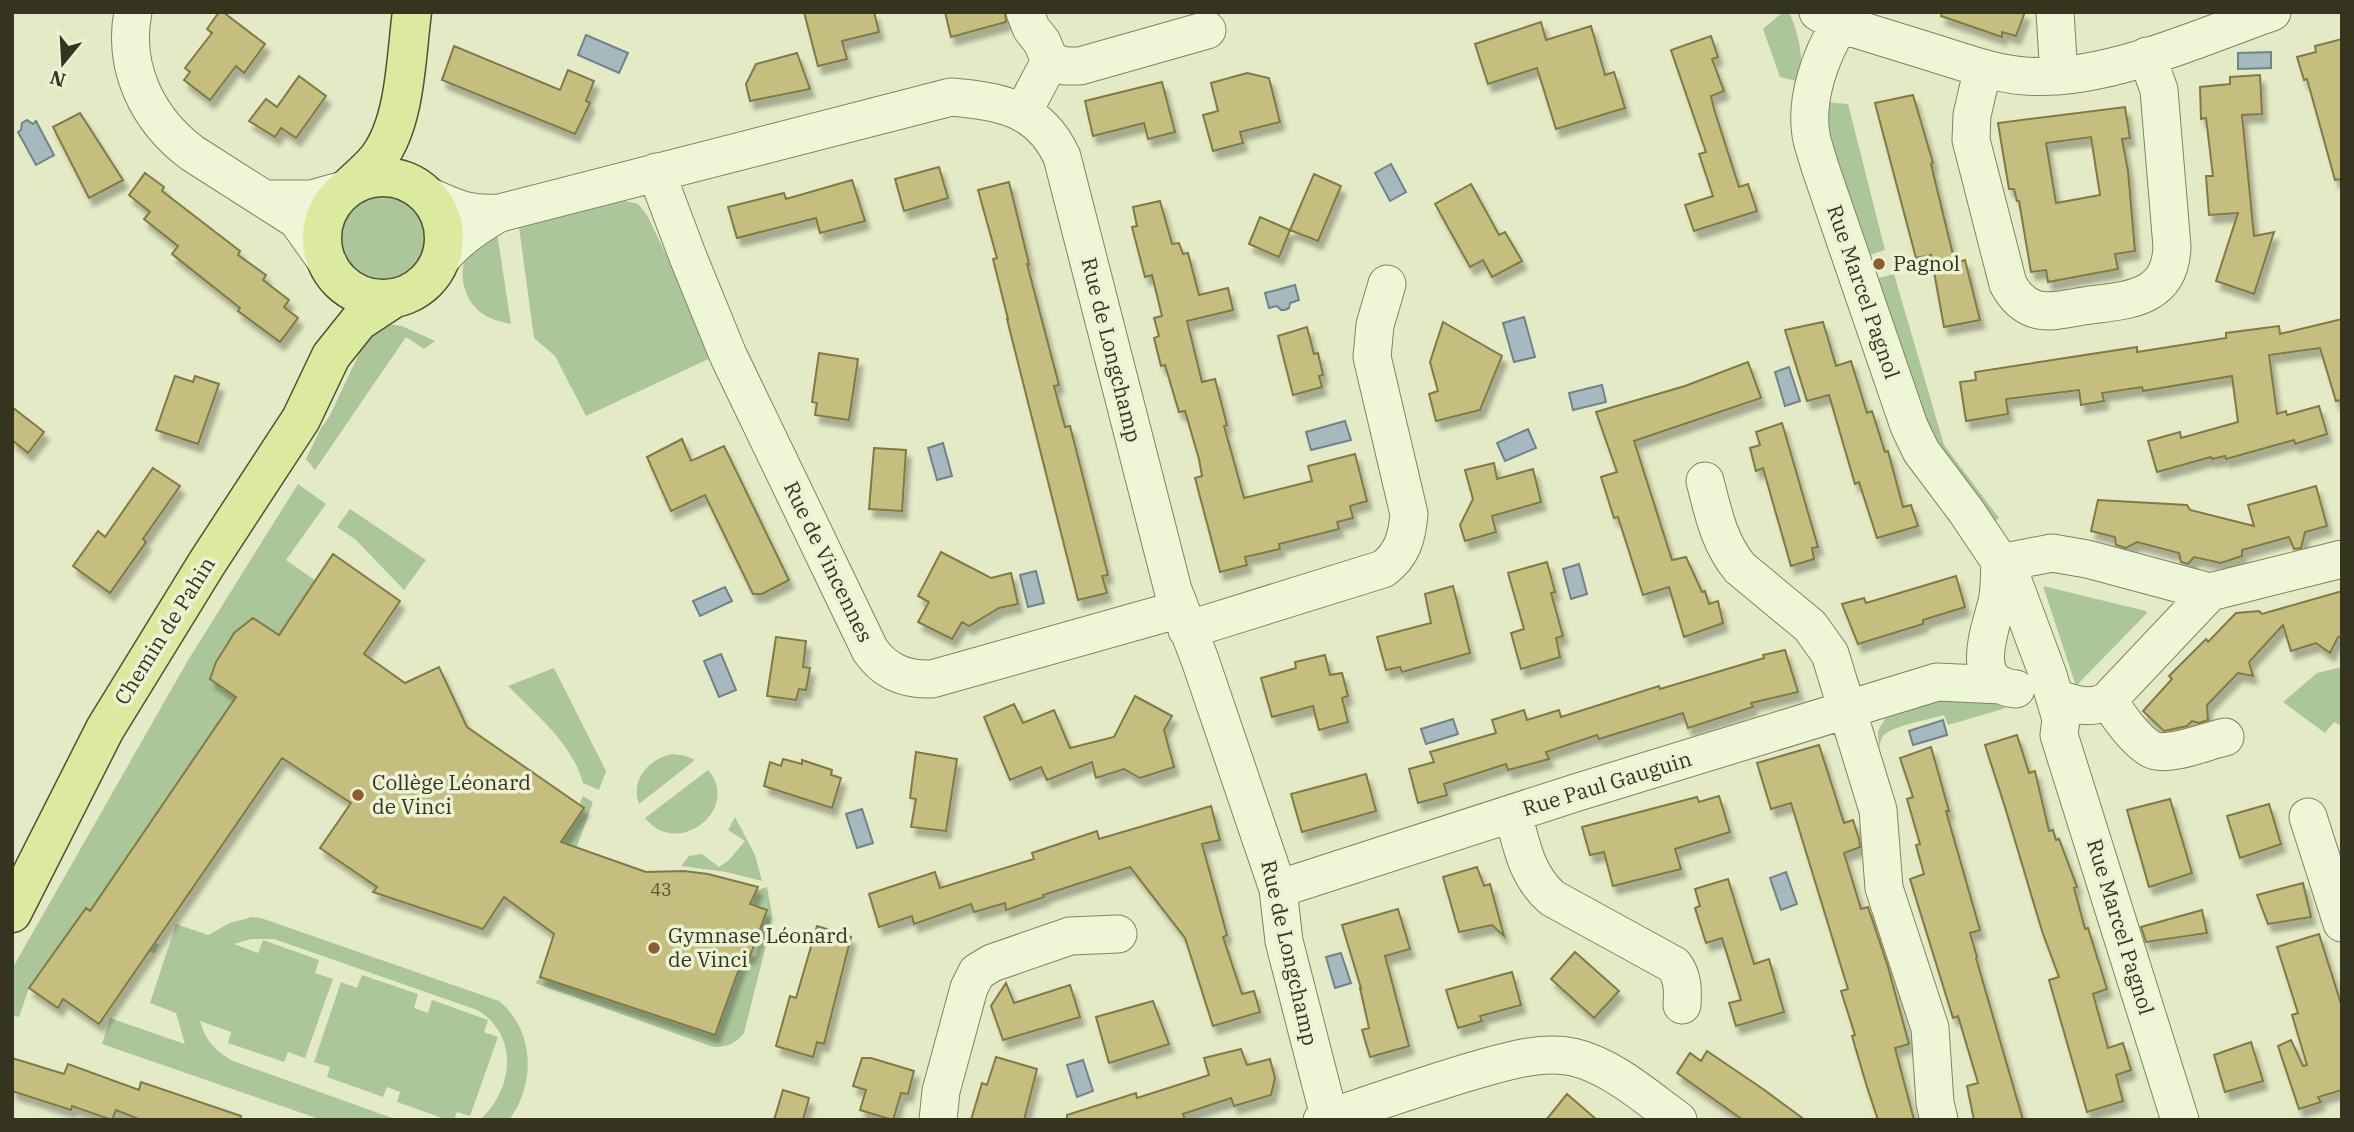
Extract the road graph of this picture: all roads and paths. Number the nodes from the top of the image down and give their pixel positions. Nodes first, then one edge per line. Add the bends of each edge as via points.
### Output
1 (133, 12) edge
2 (412, 12) edge
3 (1025, 12) edge
4 (2055, 12) edge
5 (2272, 12) edge
6 (1829, 18) edge
7 (1207, 30) dead end
8 (2147, 56) junction
9 (1049, 61) junction
10 (1983, 68) junction
11 (2059, 76) junction
12 (399, 109) junction
13 (1023, 112) junction
14 (656, 172) junction
15 (347, 190) junction
16 (423, 192) junction
17 (265, 199) junction
18 (500, 213) dead end
19 (441, 259) junction
20 (328, 265) junction
21 (1387, 284) dead end
22 (394, 298) junction
23 (331, 356) junction
24 (1704, 481) dead end
25 (2342, 559) edge
26 (2000, 563) junction
27 (2210, 592) junction
28 (1184, 619) junction
29 (2029, 622) junction
30 (1986, 645) junction
31 (1937, 682) junction
32 (2052, 686) junction
33 (2006, 687) junction
34 (2108, 700) junction
35 (1848, 709) junction
36 (2059, 735) junction
37 (2225, 737) dead end
38 (1513, 814) junction
39 (2308, 817) dead end
40 (1278, 889) junction
41 (12, 913) edge
42 (2342, 923) edge
43 (1118, 934) dead end
44 (1682, 1004) dead end
45 (1327, 1119) edge
46 (938, 1120) edge
47 (1678, 1120) edge
48 (1939, 1120) edge
49 (2180, 1120) edge

1 - 17 street via 134,72 158,121 192,153
2 - 12 main road
3 - 9 street
4 - 11 street
5 - 8 street
6 - 10 street
6 - 26 street, Rue Marcel Pagnol via 1829,42 1810,113 1820,167 1909,426 1921,451
7 - 9 street via 1080,66
8 - 10 street via 2159,90 2170,265 2162,281 2140,296 2054,311 2026,305 2008,284 1971,140
8 - 11 street via 2094,72
9 - 13 street
10 - 11 street via 2025,76
12 - 15 main road via 377,160
12 - 16 main road via 403,161
13 - 14 street, Rue de Longchamp via 990,101 951,97
13 - 28 street, Rue de Longchamp via 1048,132 1062,157
14 - 18 street, Rue de Longchamp
14 - 28 street, Rue de Vincennes via 728,355 870,650 882,664 905,677 932,679
15 - 16 main road via 383,177
15 - 17 street via 311,199
15 - 20 main road via 337,198 325,221
16 - 19 main road via 435,206 443,229
16 - 19 street via 462,211 499,213 461,237
17 - 20 street via 297,220
19 - 22 main road via 423,284
20 - 22 main road via 351,289
20 - 23 main road, Chemin de Pahin via 333,301
21 - 28 street, Rue de Vincennes via 1375,325 1372,357 1409,514 1403,547 1383,569
22 - 23 main road, Chemin de Pahin via 359,321
23 - 41 main road, Chemin de Pahin via 300,419 105,729
24 - 35 street via 1720,537 1732,558 1821,639
25 - 27 street
26 - 27 street via 2052,553
26 - 29 street, Rue Marcel Pagnol via 2013,581
26 - 30 street via 1998,598
27 - 34 street
28 - 40 street, Rue de Longchamp
29 - 30 street via 1998,627
29 - 32 street, Rue Marcel Pagnol
30 - 31 street, Rue Paul Gauguin
30 - 33 street via 1986,667
31 - 33 street, Rue Paul Gauguin
31 - 35 street, Rue Paul Gauguin
32 - 33 street via 2041,682 2031,688
32 - 34 street via 2081,706
32 - 36 street, Rue Marcel Pagnol via 2061,719
33 - 36 street
34 - 37 street via 2140,741 2155,751
35 - 38 street, Rue Paul Gauguin
35 - 48 street via 1878,810 1884,888 1930,1028
36 - 49 street, Rue Marcel Pagnol
38 - 40 street, Rue Paul Gauguin
38 - 44 street via 1539,887 1674,965 1681,981
39 - 42 street
40 - 45 street, Rue de Longchamp via 1284,941
43 - 46 street via 1070,936 977,972 941,1091
45 - 47 street via 1503,1063 1558,1055 1588,1062 1619,1078

